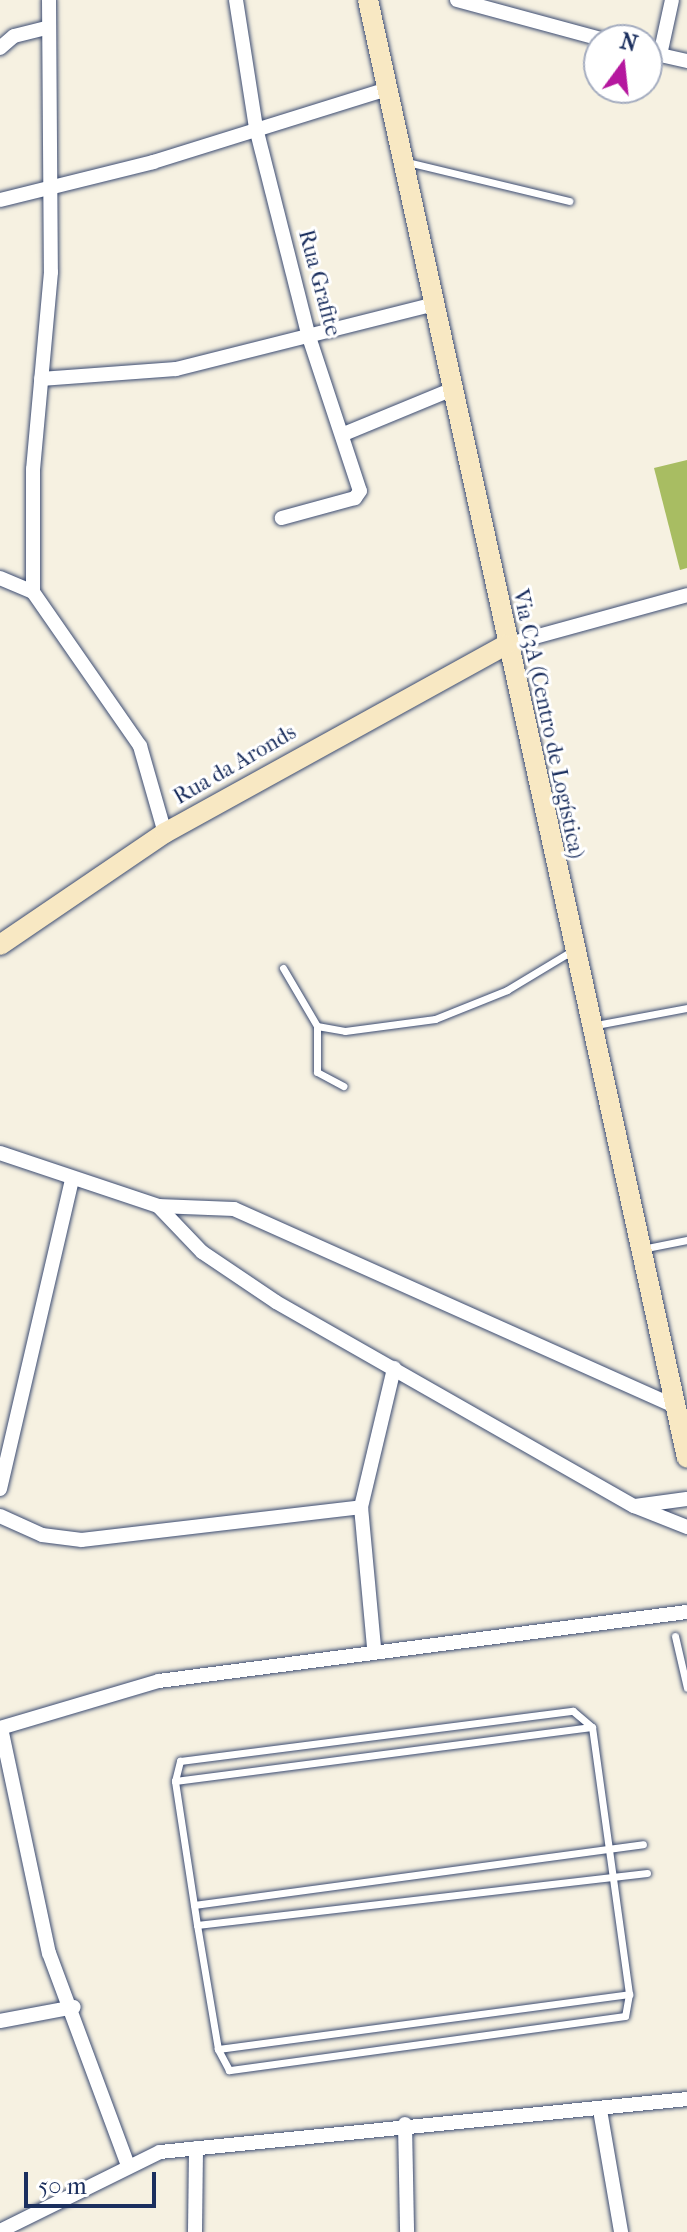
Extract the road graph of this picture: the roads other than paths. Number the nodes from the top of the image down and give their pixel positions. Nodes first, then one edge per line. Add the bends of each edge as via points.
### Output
1 (49, 0) edge
2 (236, 0) edge
3 (368, 0) edge
4 (457, 0) edge
5 (672, 0) edge
6 (663, 26) edge
7 (47, 28) junction
8 (583, 34) edge
9 (0, 48) edge
10 (663, 55) edge
11 (687, 61) edge
12 (390, 88) junction
13 (256, 128) junction
14 (405, 162) junction
15 (51, 191) junction
16 (0, 200) edge
17 (569, 201) dead end
18 (434, 304) junction
19 (308, 334) junction
20 (41, 379) junction
21 (455, 388) junction
22 (346, 433) junction
23 (282, 518) dead end
24 (0, 578) edge
25 (33, 592) junction
26 (687, 595) edge
27 (506, 645) junction
28 (165, 833) junction
29 (0, 945) edge
30 (574, 950) junction
31 (283, 968) dead end
32 (687, 1008) edge
33 (317, 1026) junction
34 (590, 1026) junction
35 (343, 1086) dead end
36 (0, 1153) edge
37 (72, 1180) junction
38 (158, 1206) junction
39 (687, 1240) edge
40 (640, 1249) junction
41 (394, 1368) junction
42 (676, 1407) junction
43 (687, 1458) edge
44 (0, 1489) edge
45 (687, 1499) edge
46 (634, 1506) junction
47 (361, 1507) junction
48 (0, 1516) edge
49 (687, 1527) edge
50 (687, 1612) edge
51 (675, 1636) dead end
52 (374, 1648) junction
53 (687, 1688) edge
54 (592, 1727) junction
55 (0, 1728) edge
56 (175, 1781) junction
57 (643, 1844) dead end
58 (609, 1848) junction
59 (647, 1873) dead end
60 (614, 1876) junction
61 (194, 1905) junction
62 (197, 1925) junction
63 (629, 1994) junction
64 (74, 2007) junction
65 (0, 2021) edge
66 (218, 2049) junction
67 (687, 2099) edge
68 (600, 2110) junction
69 (405, 2124) junction
70 (196, 2148) junction
71 (127, 2163) junction
72 (0, 2231) edge
73 (195, 2232) edge
74 (407, 2232) edge
75 (621, 2232) edge

1 - 7 street
2 - 13 street, Rua Grafite
3 - 12 street, Via C3A (Centro de Logística)
4 - 8 street
5 - 6 street
7 - 9 street via 14,36
7 - 15 street
10 - 11 street
12 - 13 street
12 - 14 street, Via C3A (Centro de Logística)
13 - 15 street
13 - 19 street, Rua Grafite
14 - 17 lane
14 - 18 street, Via C3A (Centro de Logística)
15 - 16 street
15 - 20 street
18 - 19 street
18 - 21 street, Via C3A (Centro de Logística)
19 - 20 street via 176,369
19 - 22 street, Rua Grafite
20 - 25 street
21 - 22 street
21 - 27 street, Via C3A (Centro de Logística)
22 - 23 street, Rua Grafite via 359,495
24 - 25 street
25 - 28 street via 140,746
26 - 27 street
27 - 28 street, Rua da Aronds via 385,705
27 - 30 street, Via C3A (Centro de Logística)
28 - 29 street, Rua da Aronds
30 - 33 lane via 507,990 435,1019 376,1030
30 - 34 street, Via C3A (Centro de Logística)
31 - 33 lane
32 - 34 lane
33 - 35 lane via 317,1072
34 - 40 street, Via C3A (Centro de Logística)
36 - 37 street
37 - 38 street
37 - 44 street
38 - 41 street via 208,1256
38 - 42 street via 234,1209
39 - 40 lane
40 - 42 street, Via C3A (Centro de Logística)
41 - 46 street
41 - 47 street
42 - 43 street, Via C3A (Centro de Logística)
45 - 46 street
46 - 49 street
47 - 48 street via 82,1540 42,1535
47 - 52 street
50 - 52 street
51 - 53 lane
52 - 55 street via 159,1681
54 - 56 lane
54 - 56 lane via 573,1711 183,1760
54 - 58 lane
55 - 64 street via 37,1909
56 - 61 lane
57 - 58 lane
58 - 60 lane
58 - 61 lane
59 - 60 lane
60 - 62 lane
60 - 63 lane
61 - 62 lane
62 - 66 lane
63 - 66 lane
63 - 66 lane via 620,2018 252,2069 229,2070
64 - 65 street
64 - 71 street
67 - 68 street
68 - 69 street
68 - 75 street
69 - 70 street
69 - 74 street
70 - 71 street
70 - 73 street
71 - 72 street

